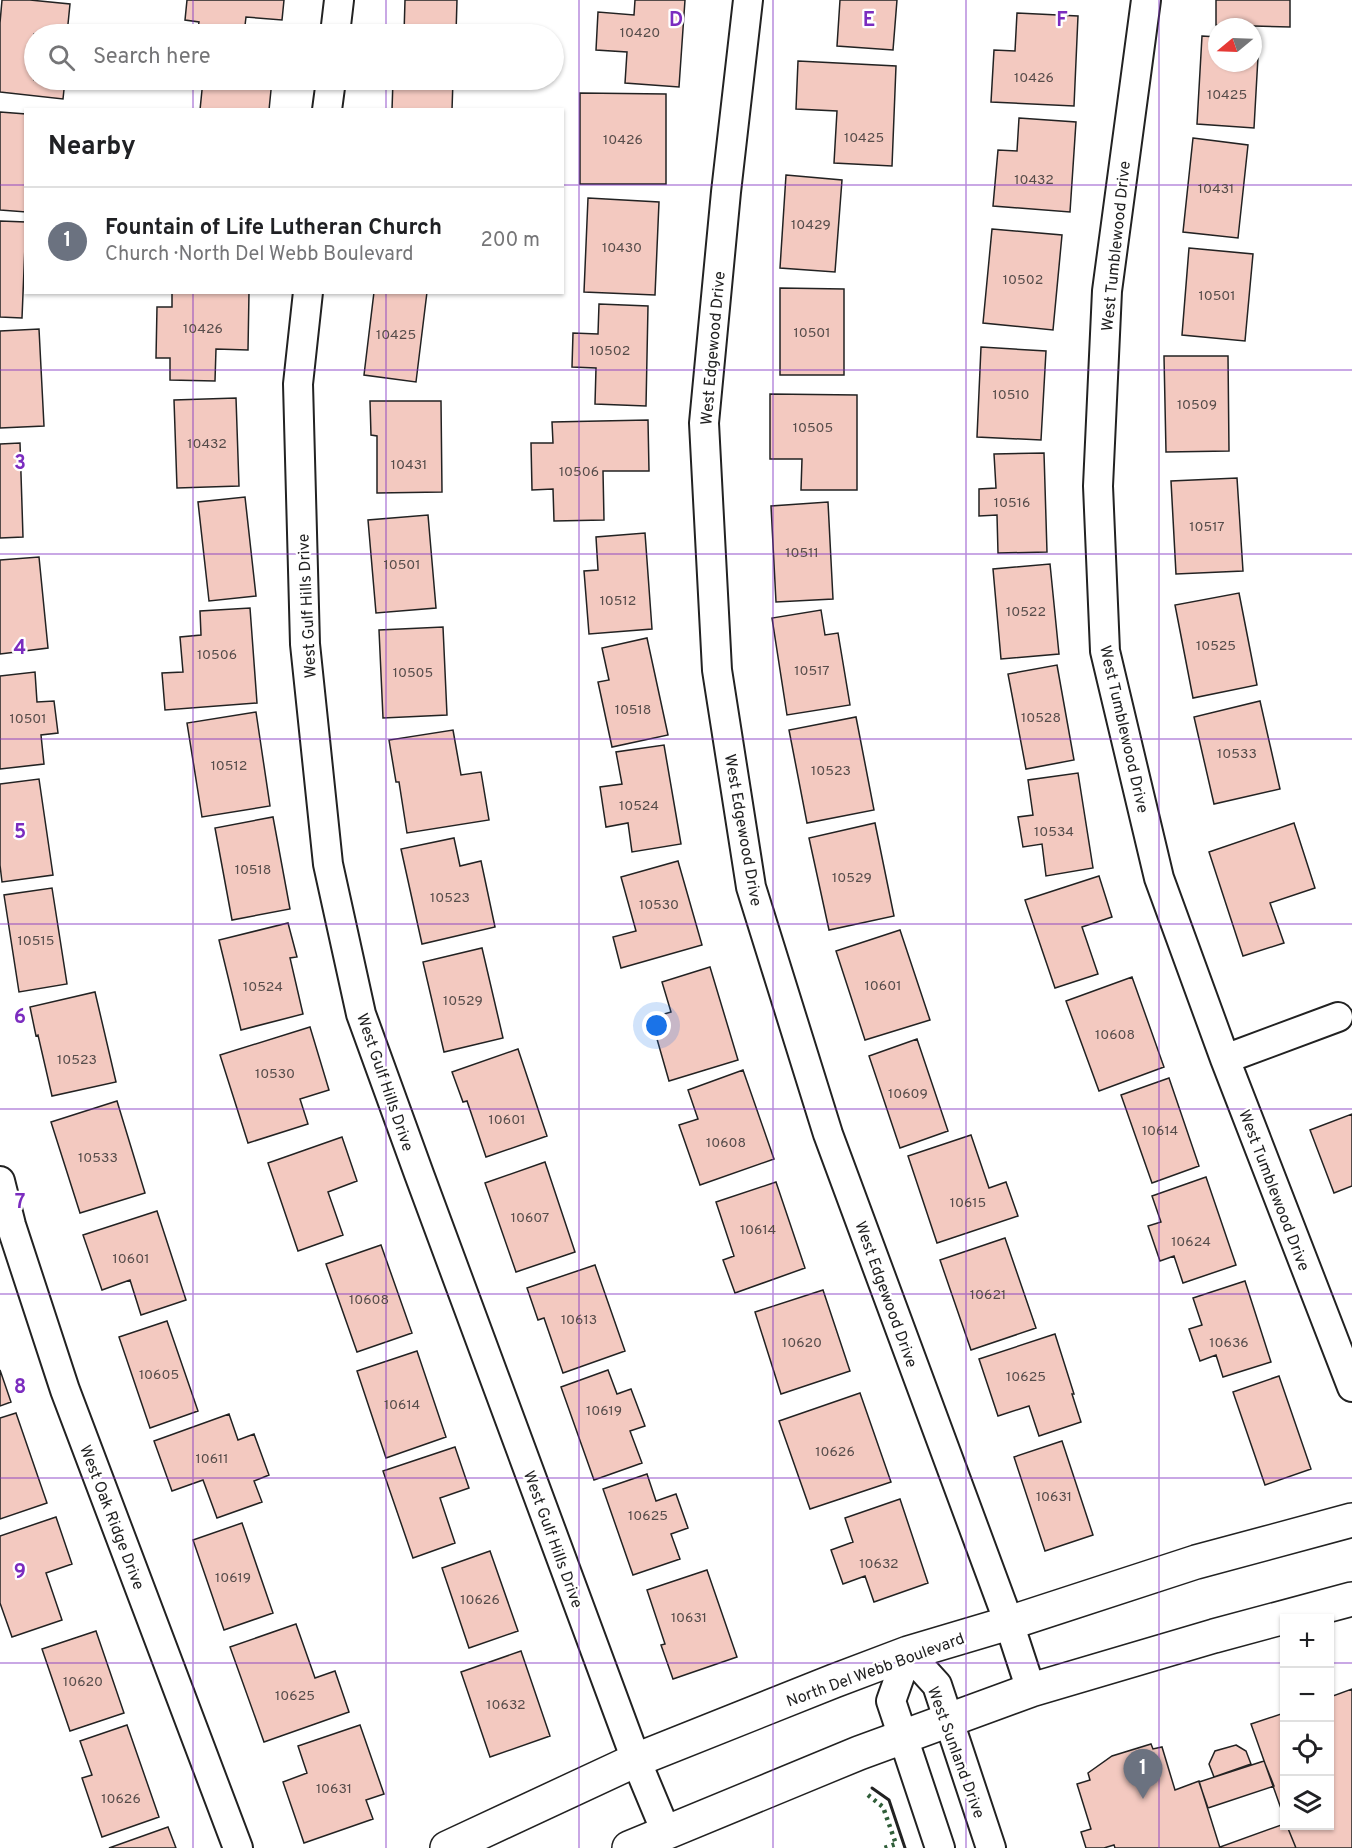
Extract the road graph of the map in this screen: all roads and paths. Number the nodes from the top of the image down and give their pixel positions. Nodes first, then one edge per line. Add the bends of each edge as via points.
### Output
1 (339, 0) edge
2 (748, 0) edge
3 (1146, 0) edge
4 (336, 24) edge
5 (330, 90) edge
6 (327, 108) edge
7 (308, 294) edge
8 (1338, 1017) dead end
9 (1225, 1059) junction
10 (0, 1181) edge
11 (1352, 1387) edge
12 (1352, 1520) edge
13 (1352, 1599) edge
14 (1010, 1623) junction
15 (908, 1653) junction
16 (1031, 1690) junction
17 (948, 1720) junction
18 (903, 1737) junction
19 (636, 1760) junction
20 (666, 1832) junction
21 (238, 1848) edge
22 (447, 1848) edge
23 (629, 1848) edge
24 (940, 1848) edge
25 (991, 1848) edge

1 - 4 street
2 - 14 street, West Edgewood Drive via 704,423 717,670 751,888 828,1134
3 - 9 street, West Tumblewood Drive via 1107,291 1098,486 1105,651 1159,878
5 - 6 street
7 - 19 street, West Gulf Hills Drive via 298,384 305,644 328,864 361,1014
8 - 9 street
9 - 11 street, West Tumblewood Drive
10 - 21 street, West Oak Ridge Drive via 65,1390
12 - 14 street, North Del Webb Boulevard via 1196,1562
13 - 16 street
14 - 15 street, North Del Webb Boulevard
14 - 16 street, West Edgewood Drive
15 - 17 street, West Sunland Drive via 937,1685
15 - 18 street via 891,1701
15 - 19 street, North Del Webb Boulevard
16 - 17 street
17 - 18 street
17 - 25 street, West Sunland Drive
18 - 20 street
18 - 24 street
19 - 20 street, West Gulf Hills Drive
19 - 22 street, North Del Webb Boulevard
20 - 23 street

